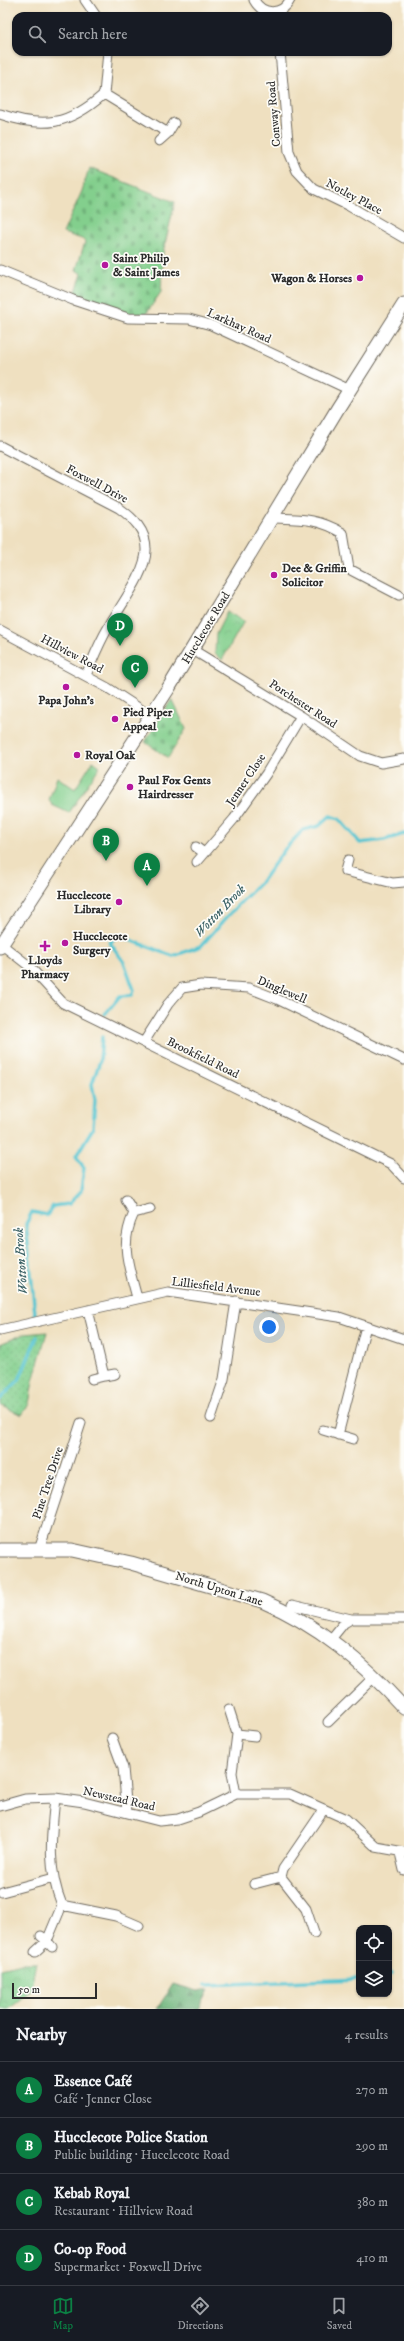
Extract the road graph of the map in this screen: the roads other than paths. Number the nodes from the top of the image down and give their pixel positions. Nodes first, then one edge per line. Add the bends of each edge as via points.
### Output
1 (85, 0) edge
2 (254, 0) edge
3 (290, 0) edge
4 (93, 12) edge
5 (270, 12) edge
6 (280, 12) edge
7 (108, 56) edge
8 (280, 56) edge
9 (104, 94) junction
10 (0, 114) edge
11 (174, 123) dead end
12 (168, 133) junction
13 (159, 141) dead end
14 (314, 189) joint
15 (404, 238) edge
16 (0, 270) edge
17 (404, 304) edge
18 (350, 390) junction
19 (0, 446) edge
20 (273, 518) junction
21 (400, 595) dead end
22 (0, 630) edge
23 (193, 650) junction
24 (86, 675) junction
25 (151, 716) junction
26 (301, 716) junction
27 (404, 759) edge
28 (196, 847) dead end
29 (204, 853) junction
30 (348, 860) dead end
31 (197, 862) dead end
32 (404, 882) edge
33 (1, 945) edge
34 (144, 1042) junction
35 (404, 1060) edge
36 (404, 1178) edge
37 (126, 1200) dead end
38 (150, 1209) dead end
39 (134, 1213) junction
40 (137, 1298) junction
41 (236, 1301) junction
42 (88, 1310) junction
43 (366, 1326) junction
44 (0, 1330) edge
45 (404, 1339) edge
46 (115, 1374) dead end
47 (104, 1376) junction
48 (92, 1379) dead end
49 (211, 1418) dead end
50 (81, 1423) dead end
51 (323, 1430) dead end
52 (338, 1435) junction
53 (353, 1439) dead end
54 (0, 1550) edge
55 (39, 1550) junction
56 (292, 1605) dead end
57 (351, 1619) junction
58 (404, 1619) edge
59 (331, 1639) junction
60 (375, 1676) junction
61 (404, 1708) edge
62 (229, 1709) dead end
63 (328, 1722) dead end
64 (237, 1734) junction
65 (255, 1736) dead end
66 (112, 1738) dead end
67 (236, 1794) junction
68 (55, 1798) junction
69 (0, 1806) edge
70 (324, 1809) junction
71 (127, 1812) junction
72 (402, 1852) edge
73 (404, 1870) edge
74 (281, 1877) junction
75 (54, 1878) junction
76 (254, 1884) dead end
77 (2, 1892) edge
78 (62, 1905) junction
79 (139, 1926) dead end
80 (314, 1932) dead end
81 (35, 1952) dead end

1 - 4 street
2 - 5 street via 263,10
3 - 6 street
7 - 9 street
8 - 14 street, Conway Road via 289,152 297,171
9 - 10 street via 86,110 59,122 22,122
9 - 12 street
11 - 12 street
12 - 13 street
14 - 15 street, Notley Place
16 - 18 street, Larkhay Road via 73,300 128,318 189,319 211,325
17 - 18 street, Hucclecote Road
18 - 20 street, Hucclecote Road
19 - 24 street, Foxwell Drive via 118,508 135,521 144,535 144,564 103,637
20 - 21 street via 327,523 343,533 349,569
20 - 23 street, Hucclecote Road
22 - 24 street, Hillview Road
23 - 25 street, Hucclecote Road
23 - 26 street, Porchester Road
24 - 25 street, Hillview Road
25 - 33 street, Hucclecote Road
26 - 27 street, Porchester Road via 360,756 381,763
26 - 29 street, Jenner Close via 266,774 234,819
28 - 29 street
29 - 31 street, Jenner Close
30 - 32 street via 344,871 386,882
33 - 34 street, Brookfield Road via 29,966 63,1003
34 - 35 street, Dinglewell via 168,1004 182,988 201,985 249,988
34 - 36 street, Brookfield Road via 391,1164
37 - 39 street
38 - 39 street
39 - 40 street via 125,1238 125,1253
40 - 41 street, Lilliesfield Avenue via 168,1292
40 - 42 street, Lilliesfield Avenue
41 - 43 street, Lilliesfield Avenue via 317,1312
41 - 49 street via 224,1379
42 - 44 street, Lilliesfield Avenue
42 - 47 street
43 - 45 street, Lilliesfield Avenue
43 - 52 street
46 - 47 street
47 - 48 street
50 - 55 street, Pine Tree Drive
51 - 52 street
52 - 53 street
54 - 55 street, North Upton Lane
55 - 59 street, North Upton Lane via 72,1550 199,1582 282,1610
56 - 57 street
57 - 58 street
57 - 59 street via 347,1620
59 - 60 street, North Upton Lane
60 - 61 street, North Upton Lane
60 - 63 street
62 - 64 street
64 - 65 street
64 - 67 street via 232,1773
66 - 71 street via 123,1768
67 - 70 street, Newstead Road via 290,1794
67 - 71 street, Newstead Road via 178,1819 159,1820
68 - 69 street, Newstead Road via 24,1799
68 - 71 street, Newstead Road
68 - 75 street via 50,1852
70 - 72 street, Newstead Road via 346,1819 376,1847
70 - 74 street via 283,1869
72 - 73 street
74 - 76 street
74 - 80 street via 306,1909
75 - 77 street
75 - 78 street
78 - 79 street via 116,1916
78 - 81 street via 47,1941

